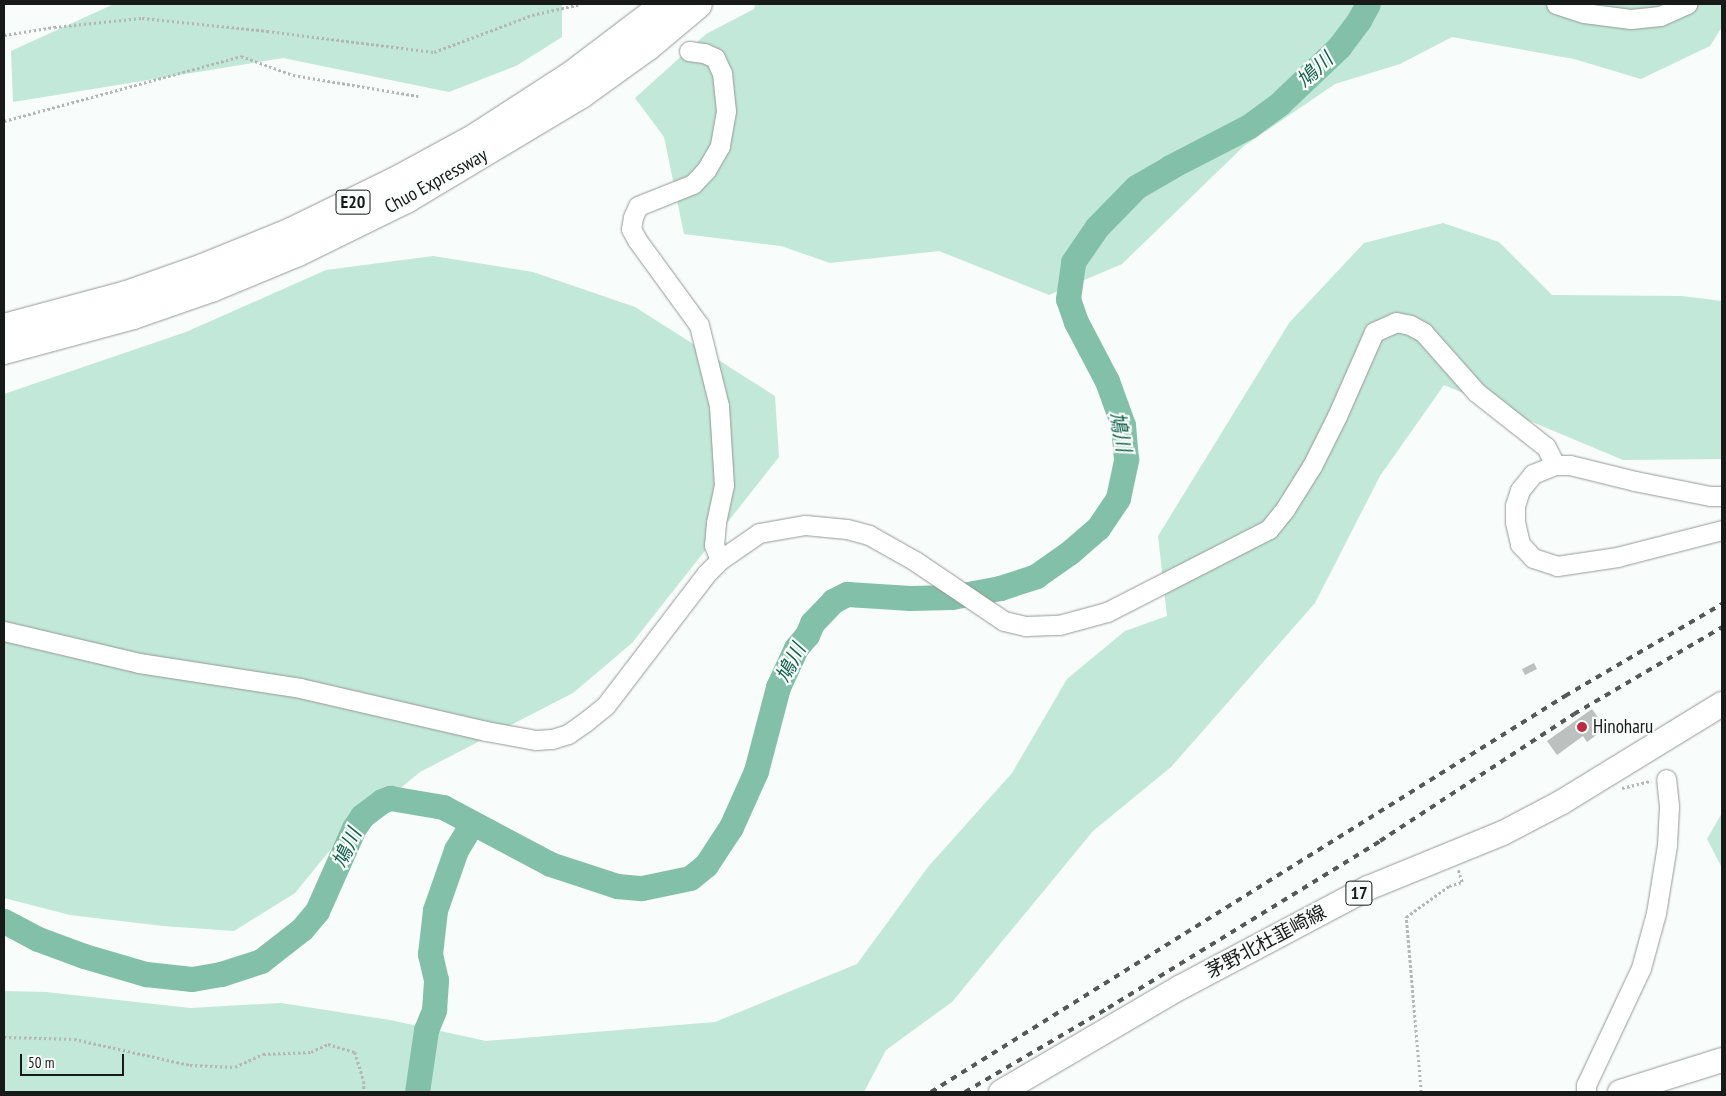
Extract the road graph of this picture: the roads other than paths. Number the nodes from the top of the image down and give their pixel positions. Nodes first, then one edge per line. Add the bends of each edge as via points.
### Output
1 (666, 4) edge
2 (698, 4) edge
3 (1556, 4) edge
4 (1687, 4) edge
5 (689, 51) dead end
6 (4, 328) edge
7 (4, 350) edge
8 (1555, 465) junction
9 (1722, 496) edge
10 (1722, 530) edge
11 (720, 560) junction
12 (4, 631) edge
13 (1722, 704) edge
14 (1666, 779) road end
15 (1722, 1060) edge
16 (1001, 1092) edge
17 (1586, 1092) edge
18 (1620, 1092) edge

1 - 6 highway, Chuo Expressway / E20 via 571,76 475,138 291,232 127,295
2 - 7 highway, Chuo Expressway / E20 via 648,46 580,95 406,199 298,252 211,288 133,315
3 - 4 street via 1584,13 1631,19 1660,16
5 - 11 street via 704,52 715,58 722,73 726,111 720,146 693,184 638,206 631,229 699,325 719,406 724,485 714,545
8 - 9 street via 1570,465 1644,483
8 - 10 street via 1533,474 1520,490 1515,505 1514,522 1520,544 1532,558 1557,566 1587,563
8 - 11 street via 1546,447 1476,392 1423,332 1396,322 1374,332 1312,466 1286,509 1269,529 1106,612 1059,625 1026,626 1004,621 915,561 869,535 847,530 805,525 759,533
11 - 12 street via 606,704 568,734 544,739 433,721 300,688 139,663
13 - 16 main road, 茅野北杜韮崎線 / 17 via 1562,802 1503,833 1368,888 1180,987
14 - 17 street via 1669,806 1667,845 1656,913 1641,968 1586,1085
15 - 18 main road

